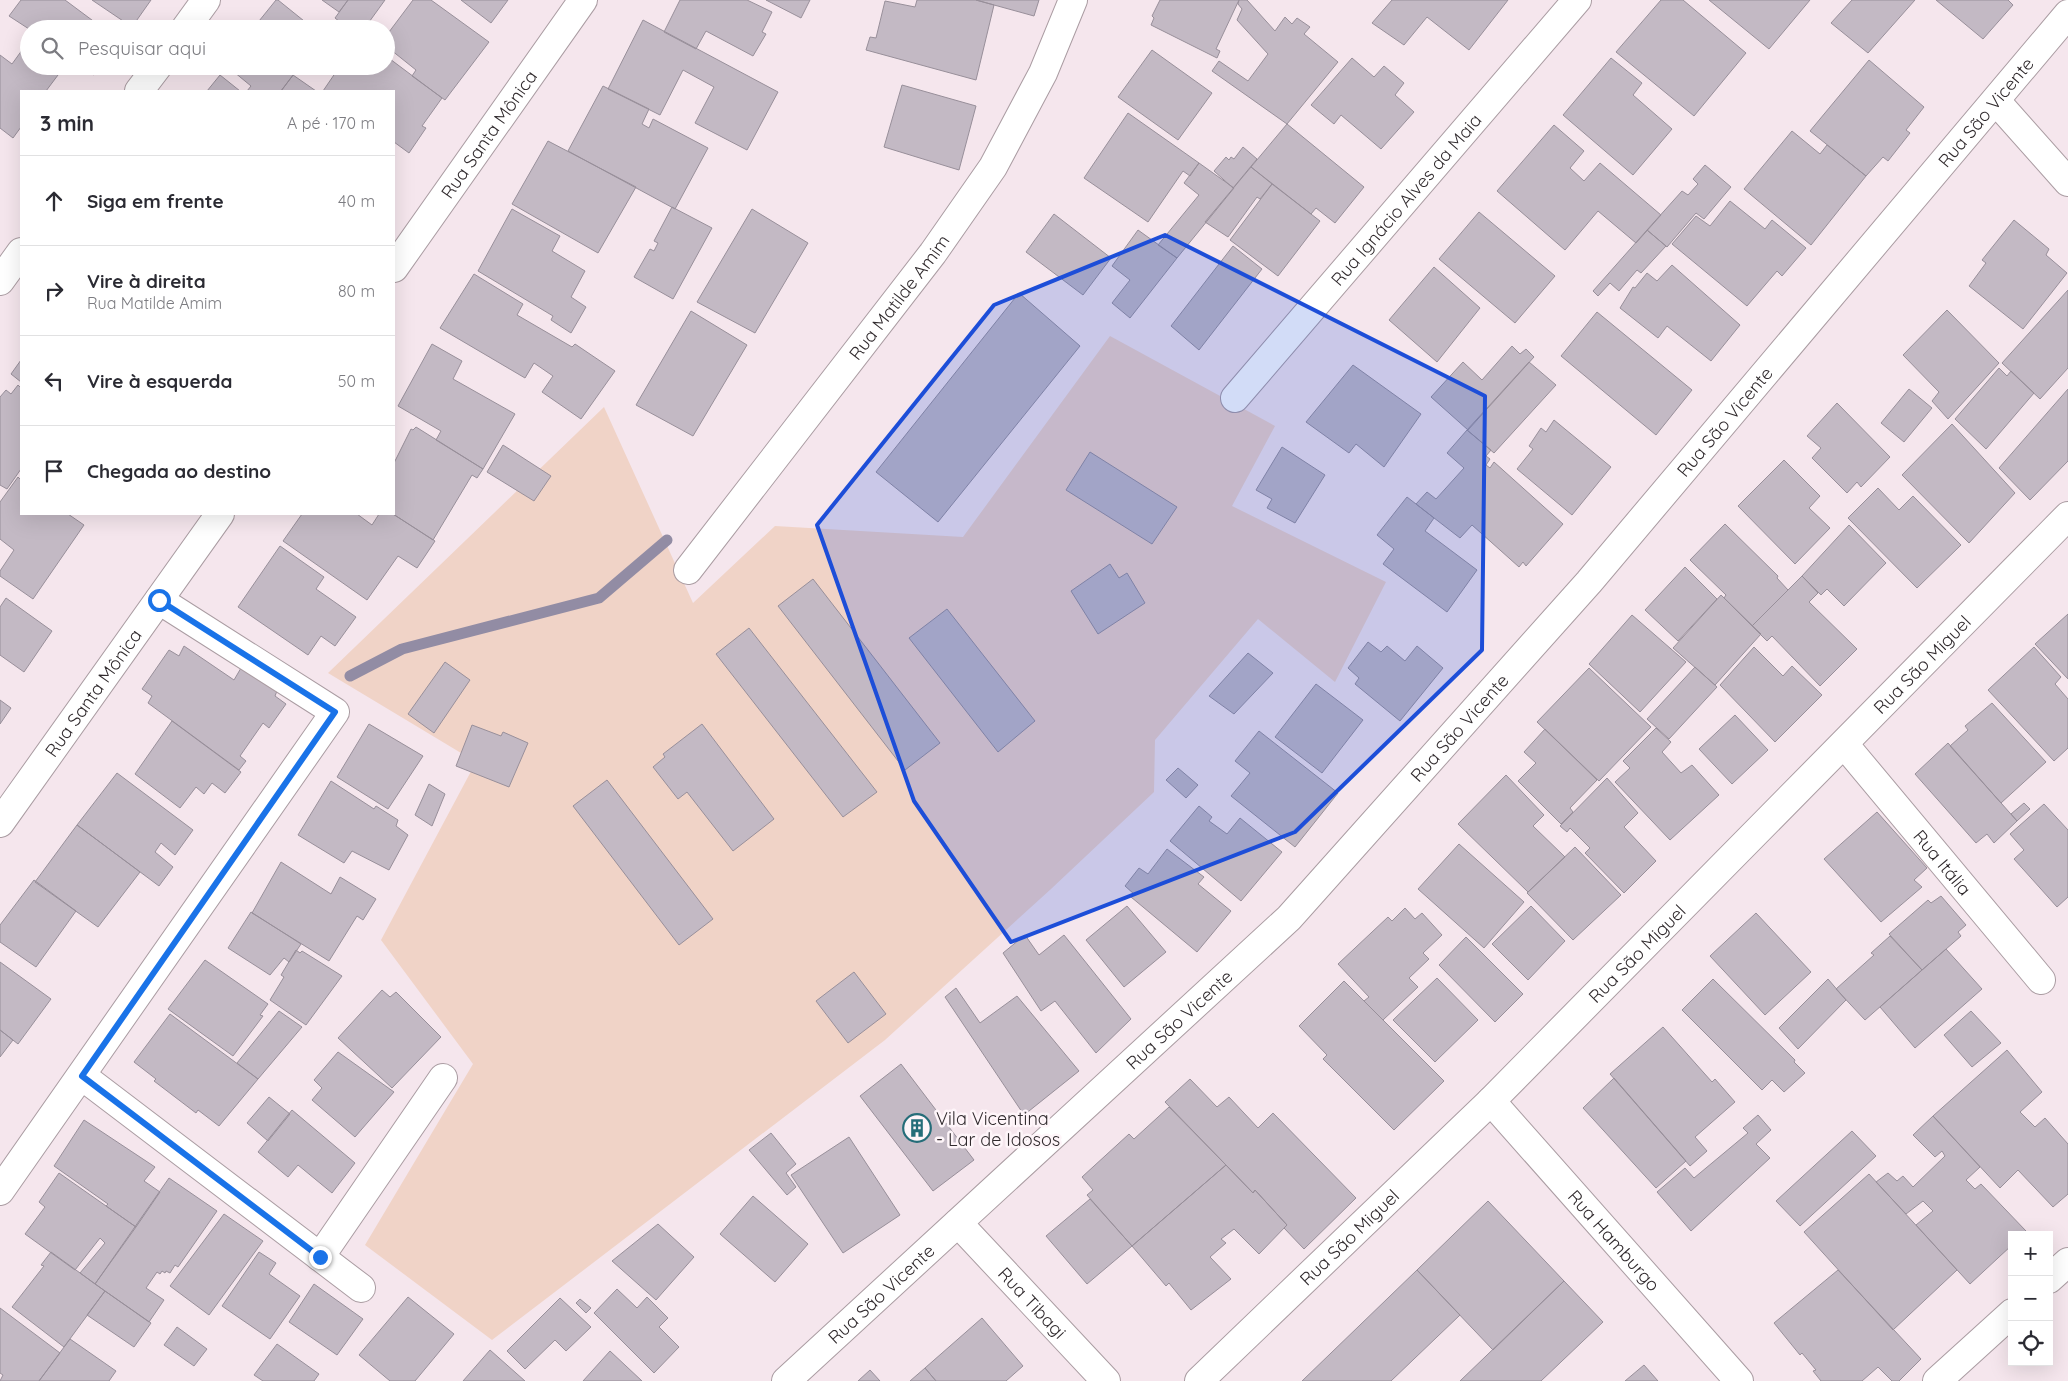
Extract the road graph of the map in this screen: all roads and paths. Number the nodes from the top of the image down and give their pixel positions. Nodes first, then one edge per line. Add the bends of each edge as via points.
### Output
1 (206, 0) edge
2 (583, 0) edge
3 (1073, 0) edge
4 (1577, 0) edge
5 (2068, 14) edge
6 (192, 20) edge
7 (151, 75) edge
8 (140, 90) edge
9 (1996, 101) junction
10 (2068, 182) edge
11 (20, 253) edge
12 (395, 267) edge
13 (0, 282) edge
14 (1235, 398) dead end
15 (219, 515) edge
16 (2068, 516) edge
17 (688, 570) dead end
18 (159, 600) junction
19 (1844, 744) junction
20 (1, 821) edge
21 (2041, 980) dead end
22 (82, 1076) junction
23 (443, 1078) dead end
24 (1491, 1101) junction
25 (0, 1191) edge
26 (958, 1223) junction
27 (320, 1257) junction
28 (2068, 1262) edge
29 (2052, 1276) edge
30 (361, 1288) dead end
31 (2008, 1317) edge
32 (786, 1381) edge
33 (1106, 1381) edge
34 (1199, 1381) edge
35 (1739, 1381) edge
36 (1936, 1381) edge

1 - 6 street
2 - 12 street, Rua Santa Mônica
3 - 17 street, Rua Matilde Amim via 1043,73 993,167 933,253
4 - 14 street, Rua Ignácio Alves da Maia
5 - 9 street, Rua São Vicente
7 - 8 street
9 - 10 street
9 - 26 street, Rua São Vicente via 1589,582 1289,918
11 - 13 street
15 - 18 street, Rua Santa Mônica
16 - 19 street, Rua São Miguel
18 - 20 street, Rua Santa Mônica
18 - 22 street via 335,712
19 - 21 street, Rua Itália
19 - 24 street, Rua São Miguel
22 - 25 street
22 - 27 street
23 - 27 street
24 - 34 street, Rua São Miguel
24 - 35 street, Rua Hamburgo
26 - 32 street, Rua São Vicente
26 - 33 street, Rua Tibagi
27 - 30 street
28 - 29 street
31 - 36 street

